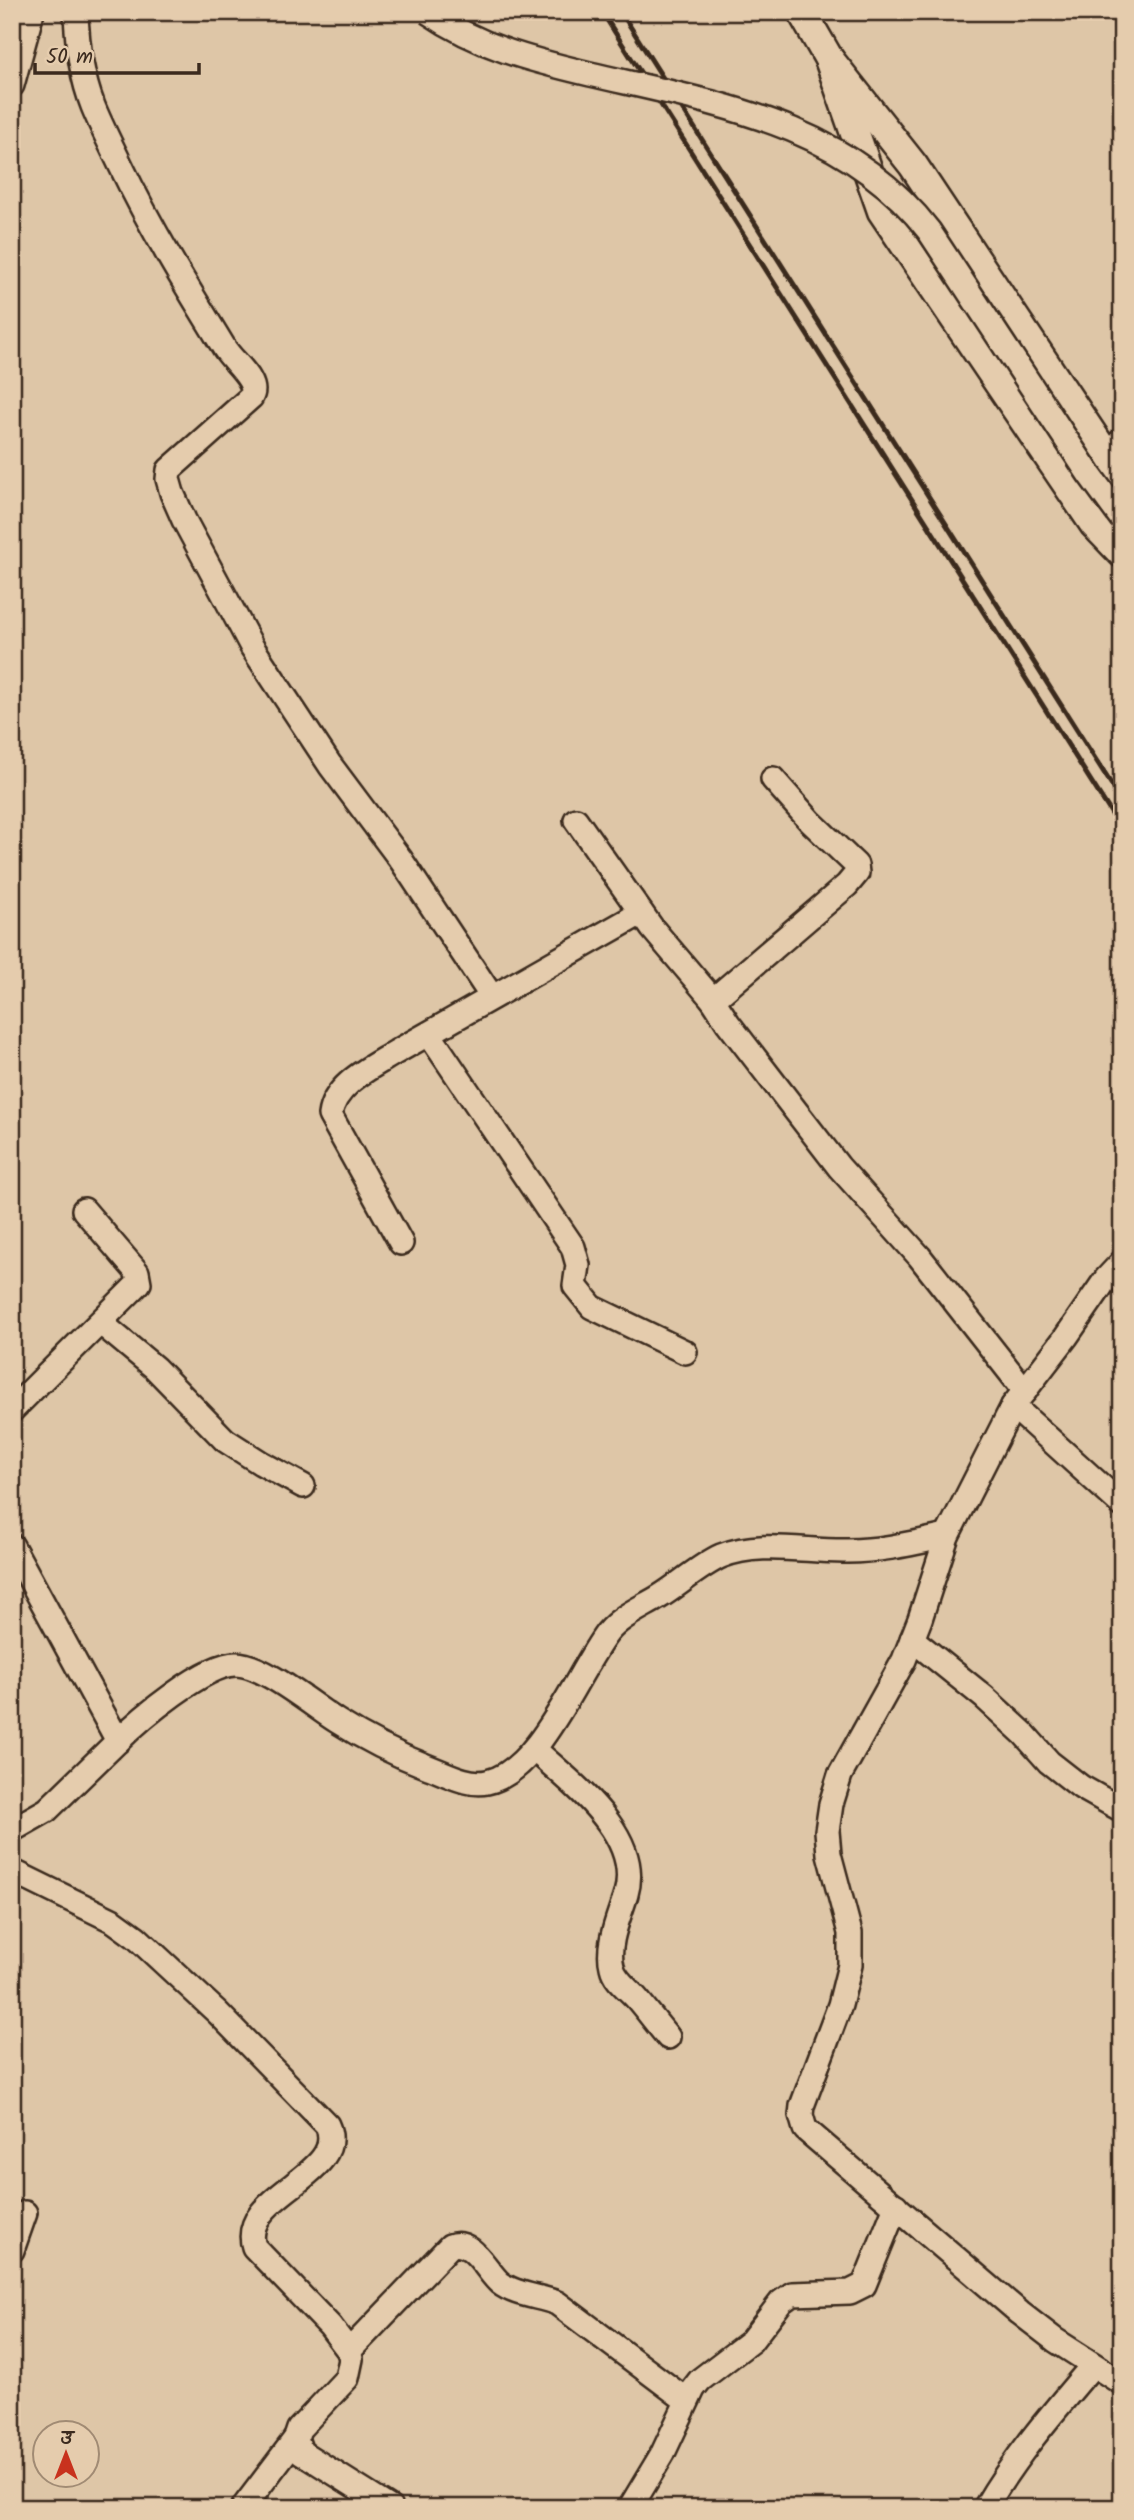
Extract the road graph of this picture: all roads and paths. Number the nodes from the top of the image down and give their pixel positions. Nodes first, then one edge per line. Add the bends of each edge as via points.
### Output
1 (32, 12) edge
2 (76, 12) edge
3 (428, 12) edge
4 (802, 12) edge
5 (829, 60) junction
6 (12, 85) edge
7 (1116, 459) edge
8 (1122, 519) edge
9 (1122, 554) edge
10 (773, 779) dead end
11 (576, 820) dead end
12 (641, 913) junction
13 (492, 997) junction
14 (713, 1000) junction
15 (429, 1034) junction
16 (84, 1210) dead end
17 (401, 1243) dead end
18 (1122, 1262) edge
19 (101, 1323) junction
20 (685, 1352) dead end
21 (1019, 1398) junction
22 (12, 1410) edge
23 (303, 1486) dead end
24 (1122, 1505) edge
25 (947, 1536) junction
26 (12, 1546) edge
27 (912, 1639) junction
28 (118, 1741) junction
29 (534, 1749) junction
30 (1122, 1810) edge
31 (12, 1830) edge
32 (12, 1871) edge
33 (668, 2037) dead end
34 (896, 2206) junction
35 (25, 2213) dead end
36 (12, 2250) edge
37 (349, 2351) junction
38 (1093, 2365) junction
39 (1122, 2383) edge
40 (686, 2400) junction
41 (296, 2438) junction
42 (243, 2508) edge
43 (390, 2508) edge
44 (630, 2508) edge
45 (985, 2508) edge

1 - 6 street
2 - 13 street via 92,104 161,246 233,362 254,387 251,397 169,470 172,493 252,647
3 - 8 street, bridge via 452,29 522,58 736,108 805,134 855,160 929,230
4 - 5 main road
5 - 7 main road via 914,165
5 - 9 main road via 882,211 1094,524
10 - 14 street via 856,865 857,873
11 - 12 street
12 - 13 street
12 - 14 street
13 - 15 street
14 - 21 street via 839,1167 919,1256
15 - 17 street via 361,1075 338,1093 331,1105 335,1127
15 - 20 street via 573,1247 579,1293 592,1307
16 - 19 street via 139,1278 135,1290
18 - 21 street
19 - 22 street
19 - 23 street via 155,1368 225,1440
21 - 24 street
21 - 25 street
25 - 27 street
25 - 29 street via 849,1552 762,1548 720,1557 631,1612 608,1632
26 - 28 street
27 - 30 street via 984,1697 1049,1762 1080,1787
27 - 34 street via 840,1775 831,1804 829,1854 850,1933 850,1965 801,2115 805,2129
28 - 29 street via 141,1718 191,1684 223,1666 237,1664 268,1676 392,1753 464,1781 485,1783 510,1774
28 - 31 street via 47,1810
29 - 33 street via 586,1796 615,1832 628,1860 629,1885 611,1950 612,1968
32 - 37 street via 114,1921 136,1937 327,2124 328,2150 256,2220 251,2238 254,2247
34 - 38 street via 1020,2314
34 - 40 street via 864,2285 850,2292 786,2297 751,2341 700,2380
35 - 36 street
37 - 40 street via 450,2246 460,2244 501,2283 565,2308
37 - 41 street via 347,2378 299,2429
38 - 39 street
38 - 45 street via 1010,2466
40 - 44 street via 663,2453
41 - 42 street
41 - 43 street via 306,2458

